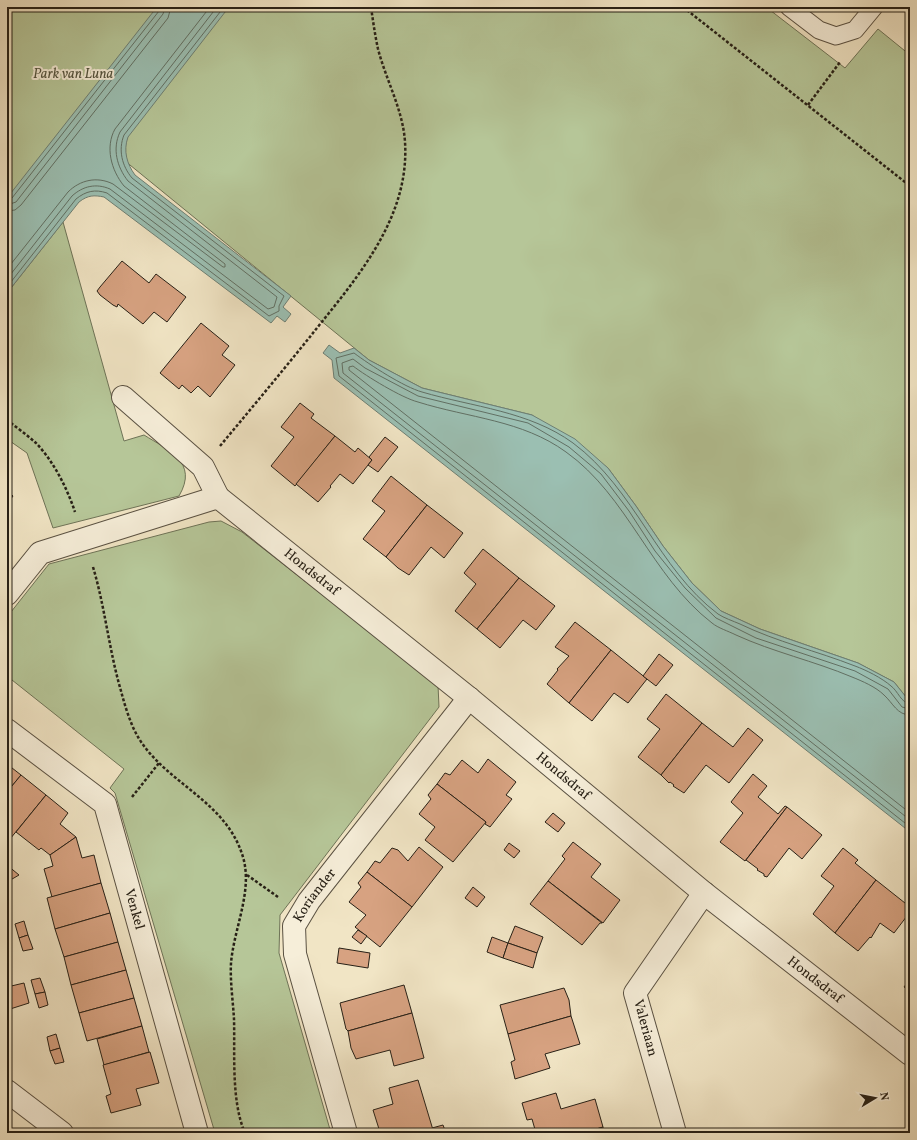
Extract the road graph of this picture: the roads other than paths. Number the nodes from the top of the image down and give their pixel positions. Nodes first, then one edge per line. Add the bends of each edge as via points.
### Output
1 (789, 7) edge
2 (874, 7) edge
3 (123, 397) dead end
4 (218, 497) junction
5 (7, 594) edge
6 (469, 698) junction
7 (7, 730) edge
8 (704, 893) junction
9 (910, 1054) edge
10 (7, 1091) edge
11 (62, 1133) edge
12 (197, 1133) edge
13 (346, 1133) edge
14 (675, 1133) edge

1 - 2 lane via 819,30 836,36 855,30
3 - 4 street, Hondsdraf via 203,467
4 - 5 street via 40,553
4 - 6 street, Hondsdraf
6 - 8 street, Hondsdraf
6 - 13 street, Koriander via 309,901 294,926 295,954
7 - 12 street, Venkel via 104,804
8 - 9 street, Hondsdraf
8 - 14 street, Valeriaan via 635,994
10 - 11 street

